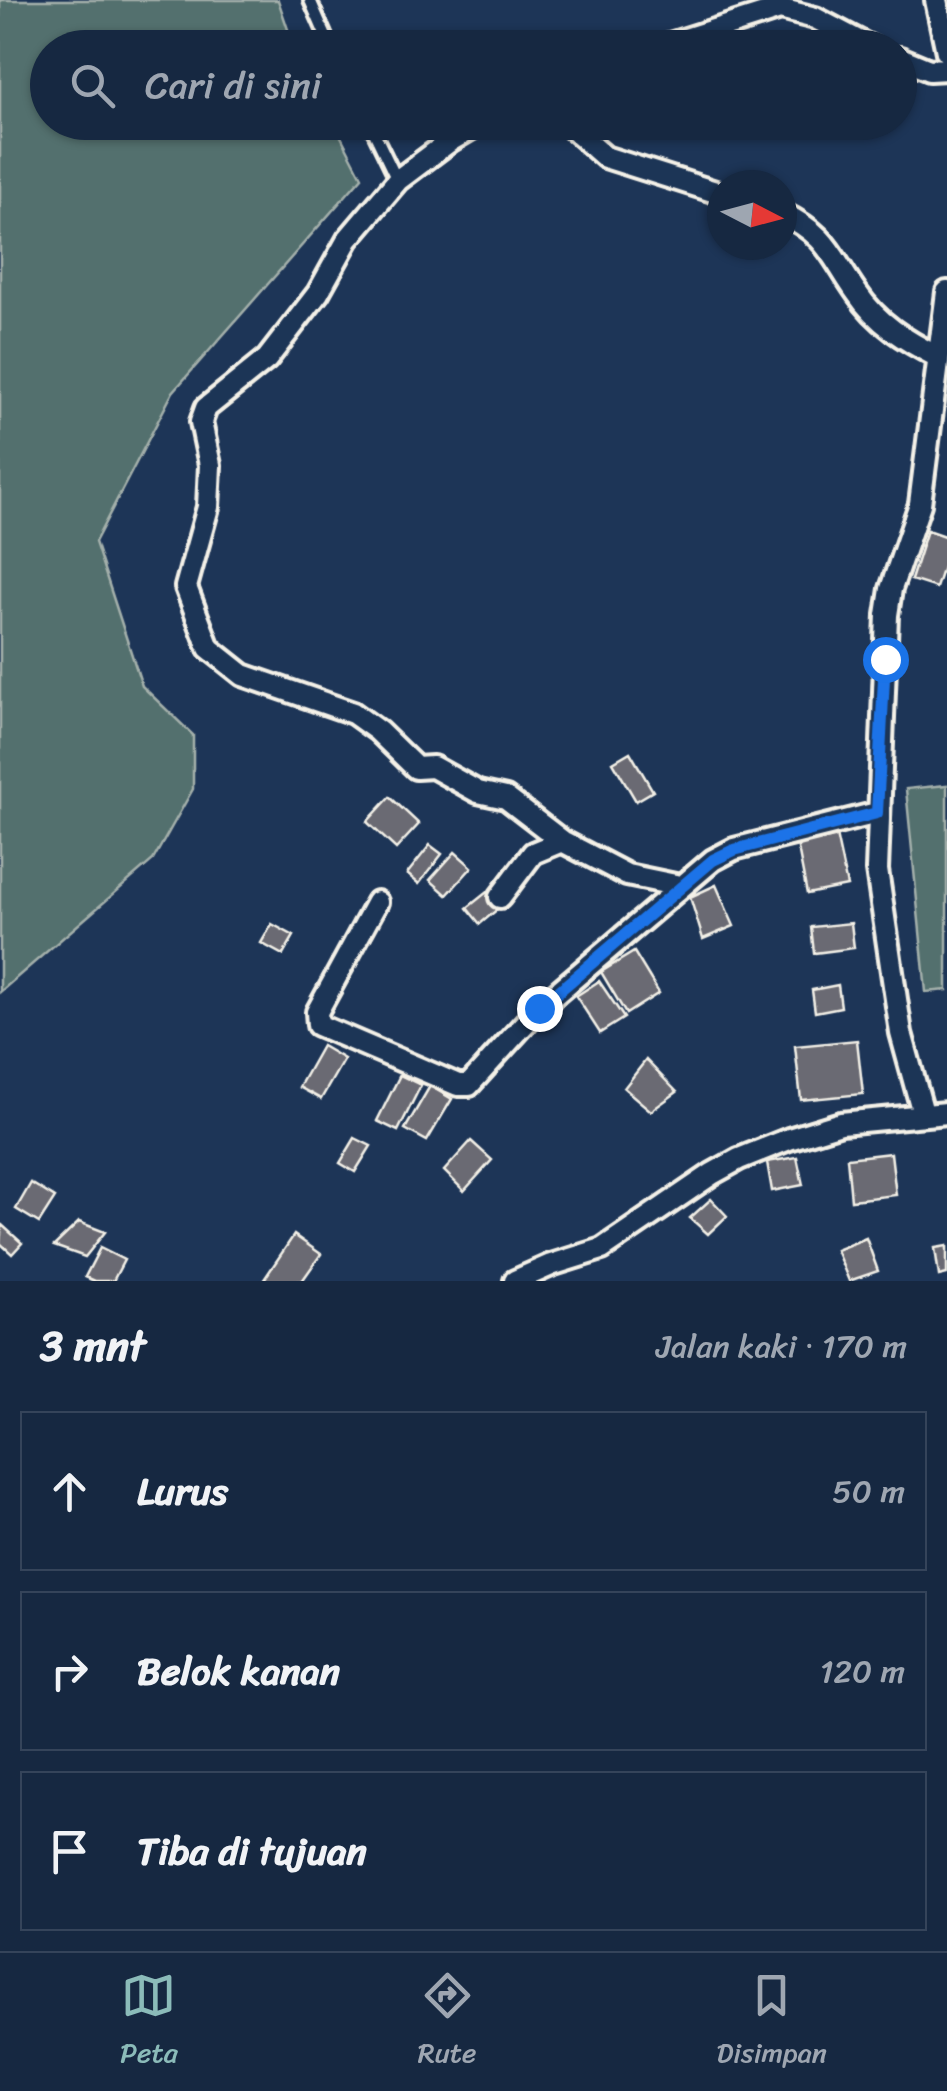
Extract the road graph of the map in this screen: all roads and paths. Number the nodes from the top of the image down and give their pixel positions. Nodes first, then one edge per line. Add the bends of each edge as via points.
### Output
1 (310, 0) edge
2 (936, 0) edge
3 (323, 30) edge
4 (714, 30) edge
5 (837, 30) edge
6 (947, 52) edge
7 (917, 65) edge
8 (947, 69) edge
9 (378, 140) edge
10 (450, 140) edge
11 (585, 140) edge
12 (398, 180) junction
13 (707, 189) edge
14 (797, 221) edge
15 (947, 292) edge
16 (938, 357) junction
17 (877, 813) junction
18 (562, 841) junction
19 (680, 886) junction
20 (500, 896) dead end
21 (377, 902) dead end
22 (923, 1113) junction
23 (947, 1113) edge
24 (515, 1281) edge

1 - 3 lane
2 - 6 street
4 - 5 street via 780,9
7 - 8 street
9 - 12 lane
10 - 12 street
11 - 13 street via 605,157
12 - 18 street via 348,239 318,293 267,359 206,408 201,422 210,465 208,507 187,593 209,648 242,675 353,713 411,765 433,767 478,792 506,798
14 - 16 street via 822,239 876,316 902,340
15 - 16 street
16 - 17 street via 920,504 887,615
17 - 19 street via 734,850
17 - 22 street via 882,914 901,1033
18 - 19 street via 627,875
18 - 20 street via 533,853
19 - 21 street via 539,1008 468,1085 318,1025 317,1012
22 - 23 street
22 - 24 street via 841,1123 756,1152 602,1248

